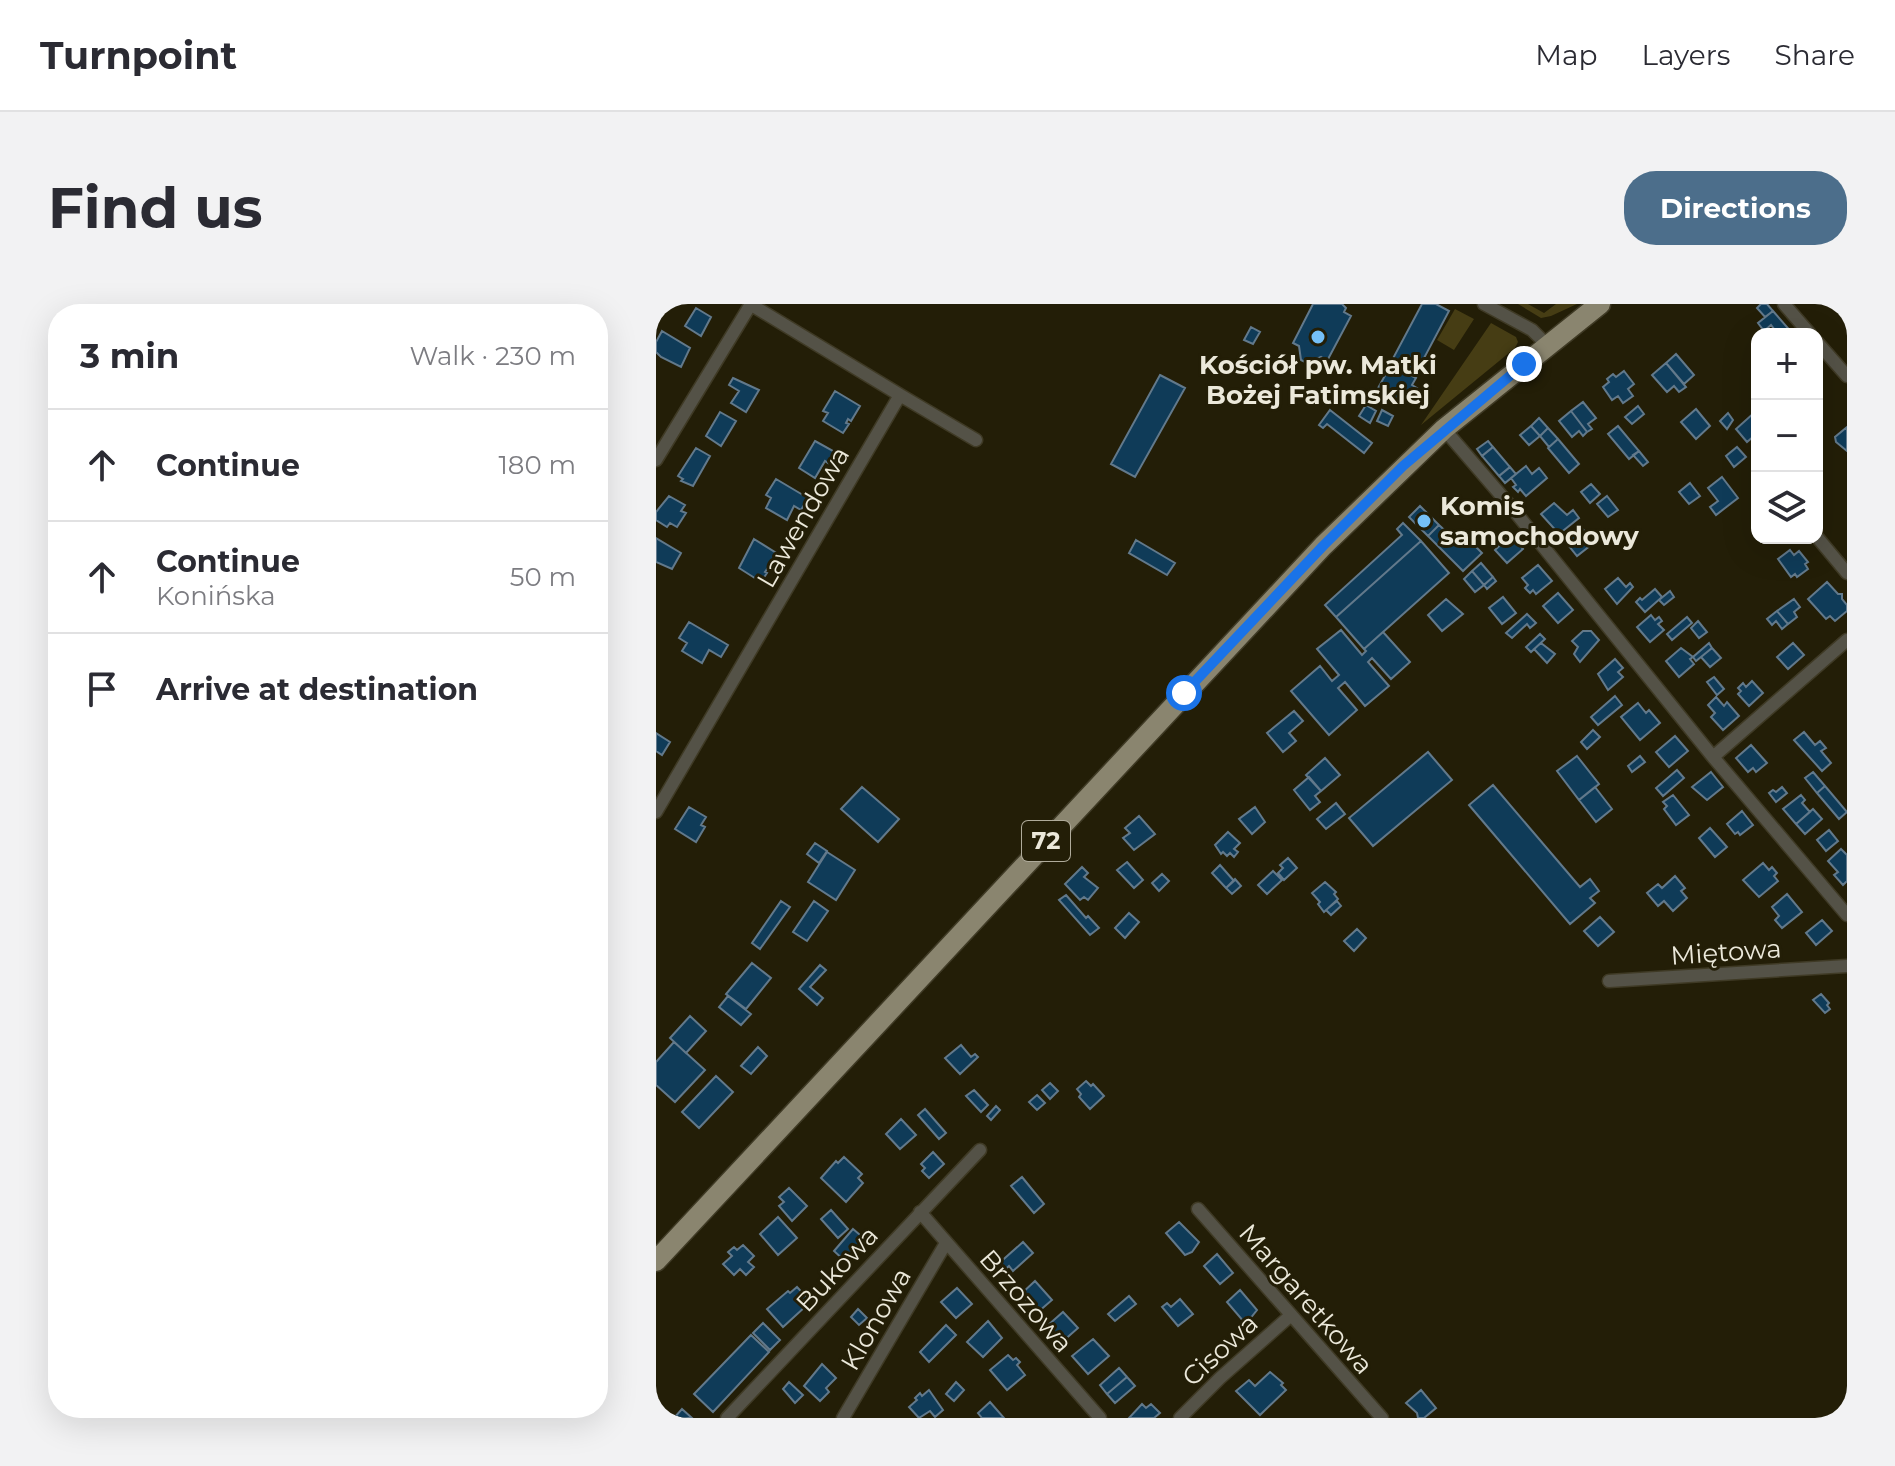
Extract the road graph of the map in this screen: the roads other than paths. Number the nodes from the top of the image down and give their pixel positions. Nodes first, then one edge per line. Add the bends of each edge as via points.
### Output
1 (751, 304) edge
2 (1484, 304) edge
3 (1600, 304) edge
4 (1784, 304) edge
5 (1805, 328) edge
6 (1547, 345) junction
7 (1823, 349) edge
8 (1847, 376) edge
9 (900, 395) junction
10 (1444, 429) junction
11 (976, 440) dead end
12 (656, 460) edge
13 (1823, 544) edge
14 (1847, 573) edge
15 (1847, 640) edge
16 (1713, 757) junction
17 (656, 812) edge
18 (1847, 915) edge
19 (1847, 966) edge
20 (1609, 981) dead end
21 (980, 1150) dead end
22 (1198, 1209) dead end
23 (920, 1212) junction
24 (946, 1243) junction
25 (656, 1261) edge
26 (1290, 1316) junction
27 (727, 1418) edge
28 (843, 1418) edge
29 (1100, 1418) edge
30 (1180, 1418) edge
31 (1382, 1418) edge

1 - 9 street
1 - 12 street
2 - 6 street via 1532,330
3 - 6 main road, 72
4 - 5 street
6 - 10 main road, 72
7 - 8 street
9 - 11 street
9 - 17 street, Lawendowa
10 - 16 street
10 - 25 main road, 72 via 1261,610
13 - 14 street
15 - 16 street
16 - 18 street
19 - 20 street, Miętowa
21 - 23 street, Bukowa
22 - 26 street, Margaretkowa
23 - 24 street, Brzozowa
23 - 27 street, Bukowa
24 - 28 street, Klonowa
24 - 29 street, Brzozowa
26 - 30 street, Cisowa
26 - 31 street, Margaretkowa

